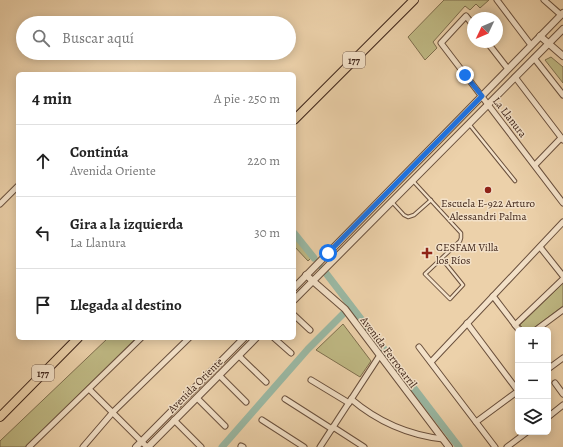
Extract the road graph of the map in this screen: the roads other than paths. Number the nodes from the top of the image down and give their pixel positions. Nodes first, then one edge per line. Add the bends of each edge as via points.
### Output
1 (414, 0) edge
2 (497, 0) edge
3 (544, 0) edge
4 (562, 14) edge
5 (467, 17) edge
6 (563, 29) edge
7 (540, 36) junction
8 (548, 44) junction
9 (531, 45) junction
10 (492, 48) edge
11 (563, 56) edge
12 (534, 58) junction
13 (508, 69) junction
14 (515, 77) junction
15 (563, 95) edge
16 (482, 96) junction
17 (488, 105) junction
18 (296, 118) edge
19 (469, 124) junction
20 (562, 139) edge
21 (535, 165) junction
22 (413, 180) junction
23 (515, 181) dead end
24 (16, 188) edge
25 (431, 200) junction
26 (392, 201) junction
27 (563, 203) edge
28 (0, 204) edge
29 (563, 222) edge
30 (540, 247) junction
31 (442, 259) junction
32 (306, 275) junction
33 (563, 278) edge
34 (312, 282) junction
35 (296, 286) edge
36 (493, 296) junction
37 (296, 298) edge
38 (563, 310) edge
39 (296, 317) edge
40 (467, 324) junction
41 (516, 327) edge
42 (518, 327) edge
43 (540, 327) edge
44 (310, 330) dead end
45 (76, 340) edge
46 (139, 340) edge
47 (186, 340) edge
48 (242, 340) edge
49 (254, 340) edge
50 (276, 340) edge
51 (419, 346) dead end
52 (291, 353) dead end
53 (239, 356) junction
54 (380, 356) junction
55 (563, 358) edge
56 (431, 362) junction
57 (551, 366) edge
58 (219, 375) junction
59 (311, 380) dead end
60 (266, 382) dead end
61 (555, 383) dead end
62 (515, 387) edge
63 (89, 389) junction
64 (515, 393) edge
65 (563, 394) edge
66 (196, 398) junction
67 (285, 399) dead end
68 (350, 401) junction
69 (246, 402) dead end
70 (563, 405) edge
71 (113, 412) junction
72 (551, 415) edge
73 (0, 416) edge
74 (174, 420) junction
75 (262, 420) dead end
76 (476, 422) junction
77 (224, 426) dead end
78 (333, 428) junction
79 (523, 435) edge
80 (443, 439) junction
81 (141, 441) junction
82 (448, 446) edge
83 (29, 447) edge
84 (83, 447) edge
85 (136, 447) edge
86 (148, 447) edge
87 (201, 447) edge
88 (304, 447) edge
89 (320, 447) edge
90 (364, 447) edge
91 (495, 447) edge
92 (507, 447) edge

1 - 18 main road, 177
2 - 9 street
3 - 4 street
4 - 7 street
5 - 16 street, La Llanura via 440,43
6 - 8 street
7 - 8 street
7 - 9 street
8 - 11 street
8 - 12 street
9 - 13 street
10 - 13 street
12 - 14 street
12 - 15 street
13 - 16 street
14 - 17 street
14 - 20 street
16 - 17 street, La Llanura
16 - 32 street
17 - 19 street
17 - 21 street, La Llanura
19 - 22 street
19 - 23 lane
20 - 21 street
21 - 27 street, La Llanura
22 - 25 lane
22 - 26 street
24 - 28 street
25 - 26 lane via 408,217
25 - 31 lane via 461,236 460,241
26 - 34 street
29 - 30 street
30 - 33 street
30 - 36 street
31 - 31 lane via 425,274 450,299 463,285
32 - 34 street, Avenida Ferrocarril
32 - 35 street
33 - 42 street
34 - 37 street
34 - 54 street, Avenida Ferrocarril via 345,309
36 - 40 street
36 - 41 street
38 - 43 street
39 - 44 street
40 - 56 street
40 - 62 street
45 - 73 main road, 177
46 - 63 street
47 - 71 street
48 - 81 street, Avenida Oriente
49 - 53 street, Avenida Oriente
50 - 52 street
51 - 56 street
53 - 58 street, Avenida Oriente
53 - 60 street
54 - 68 street
54 - 80 street, Avenida Ferrocarril
55 - 57 street
56 - 76 street
58 - 66 street, Avenida Oriente
58 - 69 street
59 - 68 street
61 - 65 street
63 - 71 street
63 - 83 street
64 - 76 street
66 - 74 street, Avenida Oriente
66 - 77 street
67 - 78 street
68 - 78 street
68 - 80 street via 392,426
70 - 72 street
71 - 81 street
71 - 84 street
74 - 86 street, Avenida Oriente
74 - 87 street
75 - 88 street
76 - 91 street
78 - 89 street
78 - 90 street
79 - 92 street
80 - 82 street, Avenida Ferrocarril
81 - 85 street, Avenida Oriente
81 - 86 street

